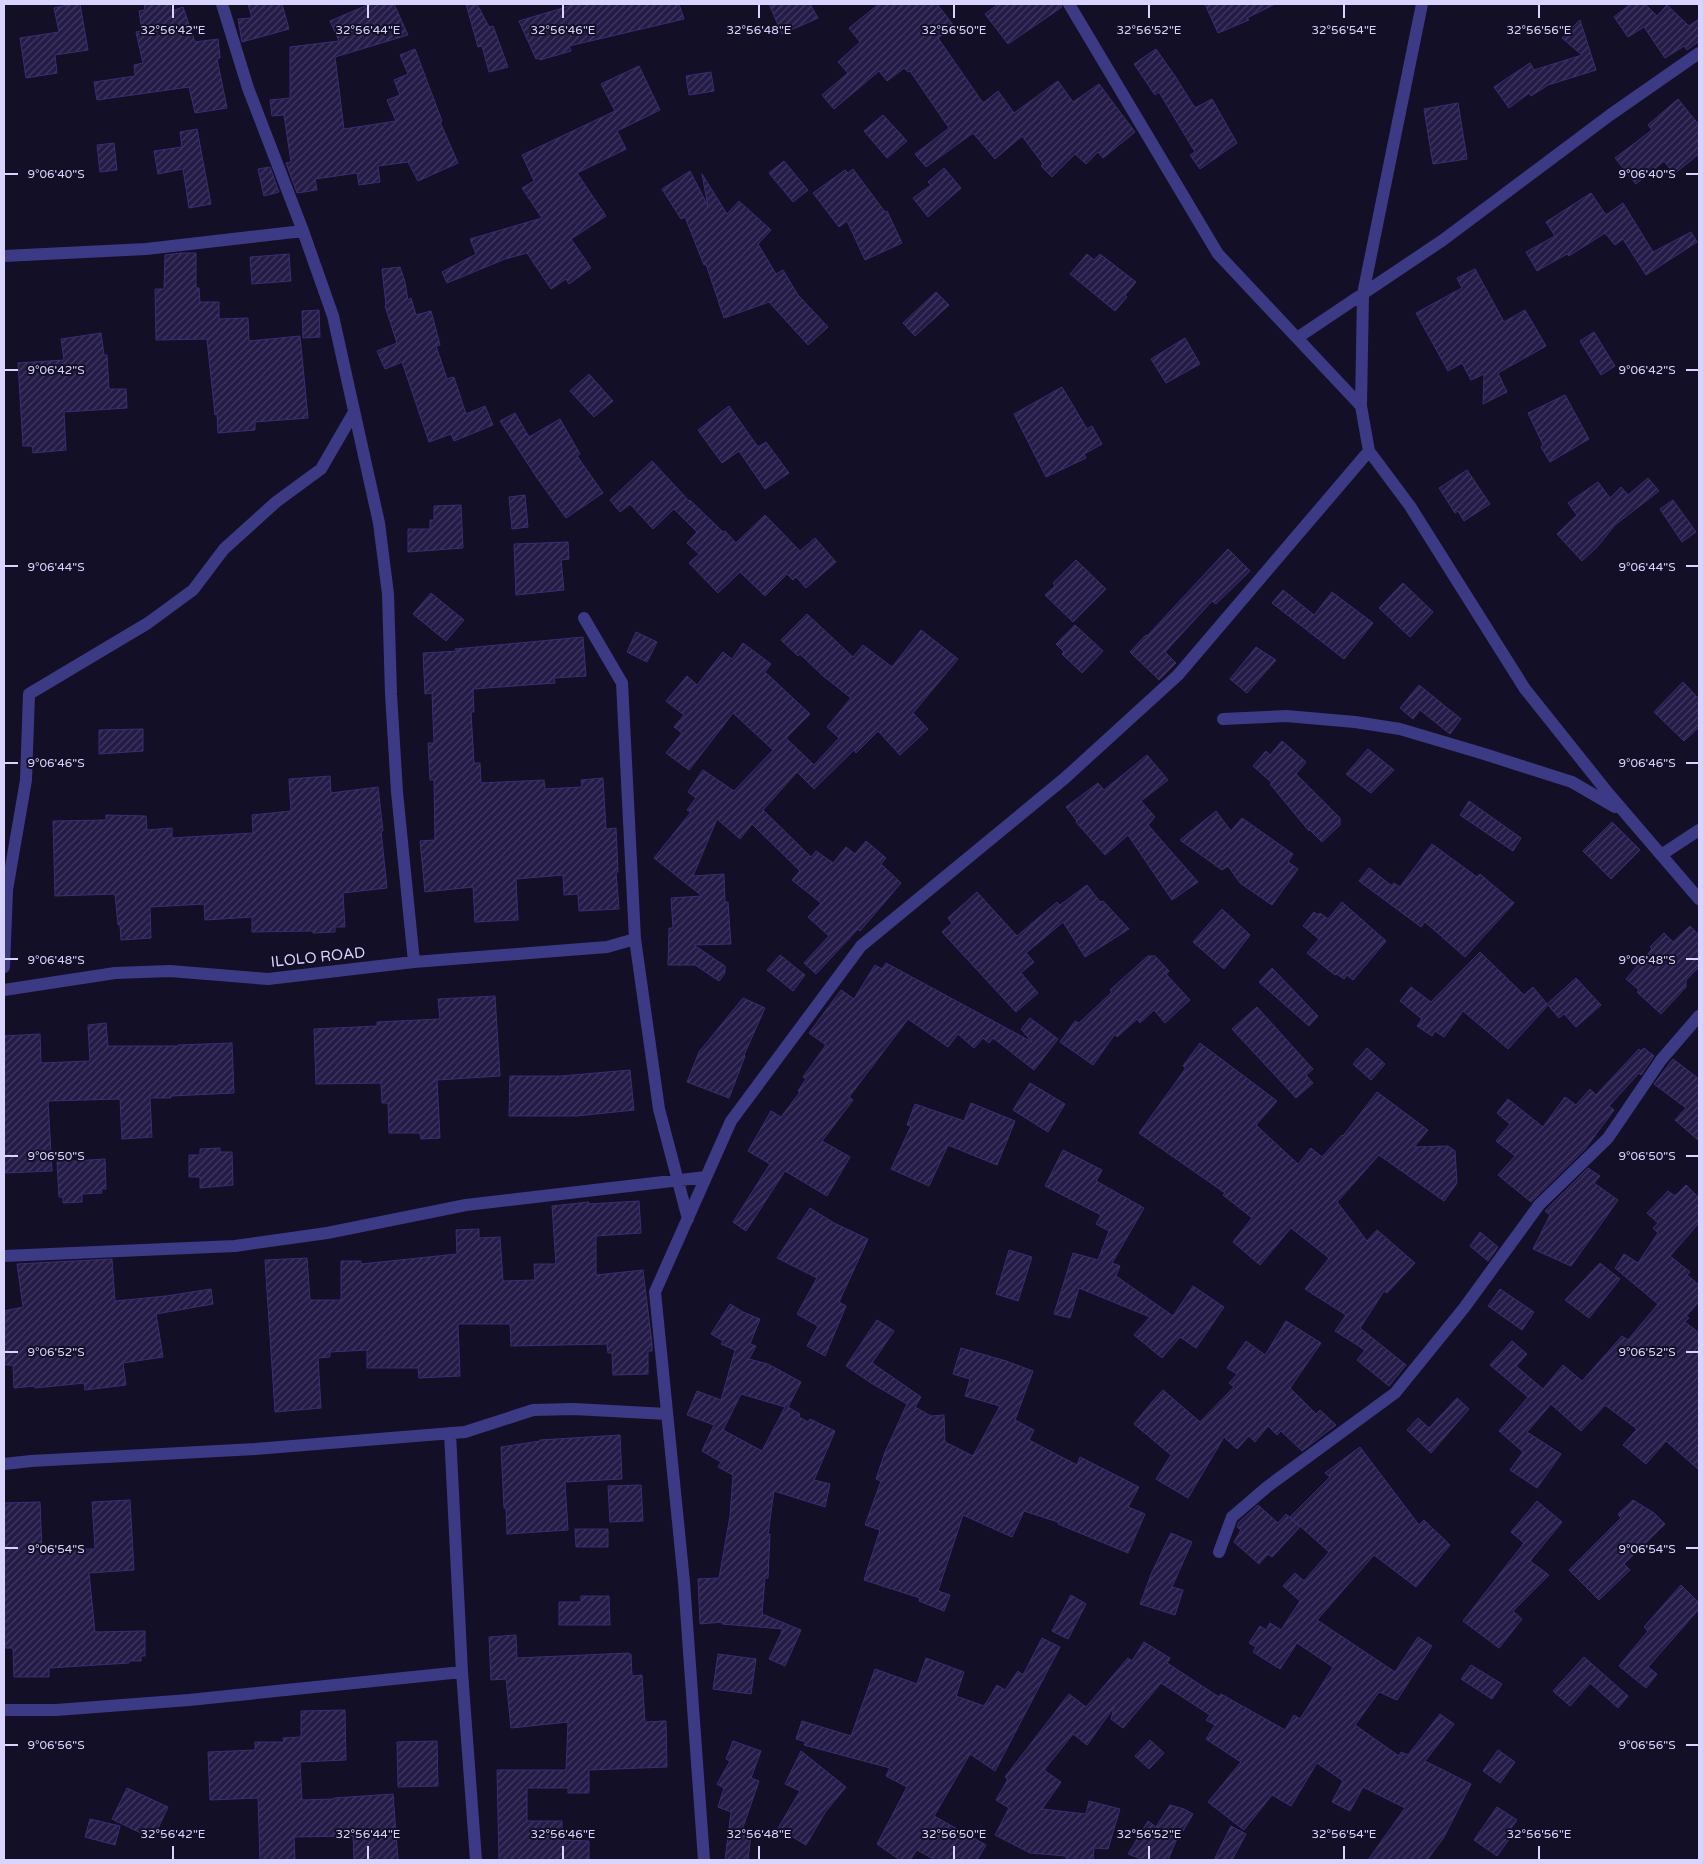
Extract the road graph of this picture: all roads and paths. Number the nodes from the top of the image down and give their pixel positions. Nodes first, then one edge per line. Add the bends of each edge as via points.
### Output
1 (222, 4) edge
2 (1069, 4) edge
3 (1422, 4) edge
4 (1699, 53) edge
5 (303, 231) junction
6 (4, 256) edge
7 (1363, 294) junction
8 (1297, 338) junction
9 (1361, 406) junction
10 (354, 412) junction
11 (1369, 452) junction
12 (584, 618) dead end
13 (1223, 719) dead end
14 (1623, 812) junction
15 (1699, 830) edge
16 (1661, 855) junction
17 (1699, 899) edge
18 (636, 939) junction
19 (414, 962) junction
20 (4, 967) edge
21 (4, 990) edge
22 (1699, 1016) edge
23 (706, 1177) junction
24 (678, 1180) junction
25 (688, 1219) junction
26 (4, 1256) edge
27 (667, 1414) junction
28 (450, 1433) junction
29 (4, 1464) edge
30 (1219, 1552) dead end
31 (462, 1672) junction
32 (4, 1710) edge
33 (476, 1860) edge
34 (704, 1860) edge

1 - 5 street via 248,88
2 - 8 street via 1218,254
3 - 7 street
4 - 7 street via 1443,240
5 - 6 street via 146,249
5 - 10 street via 333,316
7 - 8 street
7 - 9 street
8 - 9 street
9 - 11 street
10 - 19 street via 379,522 388,594 396,792
10 - 20 street via 321,469 276,502 224,549 193,590 148,623 29,694 26,780 7,890
11 - 14 street via 1410,506 1525,689
11 - 23 street via 1178,675 1065,778 861,946 731,1121
12 - 18 street via 622,683
13 - 14 street via 1286,716 1400,729 1572,782
14 - 16 street
15 - 16 street
16 - 17 street
18 - 19 street, ILOLO ROAD via 607,947
18 - 24 street via 659,1109
19 - 21 street, ILOLO ROAD via 268,979 170,971 115,973
22 - 30 street via 1661,1060 1608,1138 1539,1205 1464,1308 1395,1392 1267,1487 1232,1517
23 - 24 street
23 - 25 street
24 - 25 street
24 - 26 street via 466,1205 327,1233 235,1246
25 - 27 street via 655,1292
27 - 28 street via 532,1410 465,1432
27 - 34 street via 684,1582
28 - 29 street
28 - 31 street
31 - 32 street via 189,1700 56,1710
31 - 33 street

